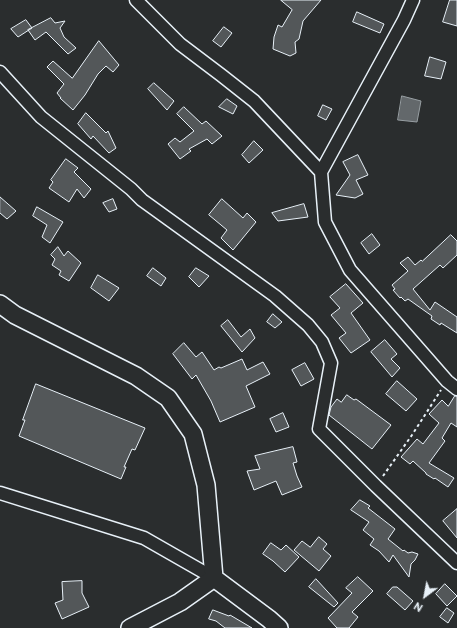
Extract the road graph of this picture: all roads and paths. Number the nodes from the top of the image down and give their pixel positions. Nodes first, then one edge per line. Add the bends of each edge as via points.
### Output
1 (136, 0) edge
2 (413, 0) edge
3 (0, 72) edge
4 (321, 172) junction
5 (0, 304) edge
6 (447, 381) junction
7 (457, 389) edge
8 (376, 486) junction
9 (0, 494) edge
10 (457, 563) edge
11 (214, 578) junction
12 (130, 628) edge
13 (280, 628) edge

1 - 4 street via 180,44 254,102
2 - 4 street
3 - 8 street via 41,116 142,200 275,296 308,325 322,342 332,363 319,429
4 - 6 street via 325,222 350,270
5 - 11 street via 15,315 136,376 168,398 193,434 206,485
6 - 7 street
6 - 8 path
8 - 10 street
9 - 11 street via 144,538
11 - 12 street via 180,602
11 - 13 street

